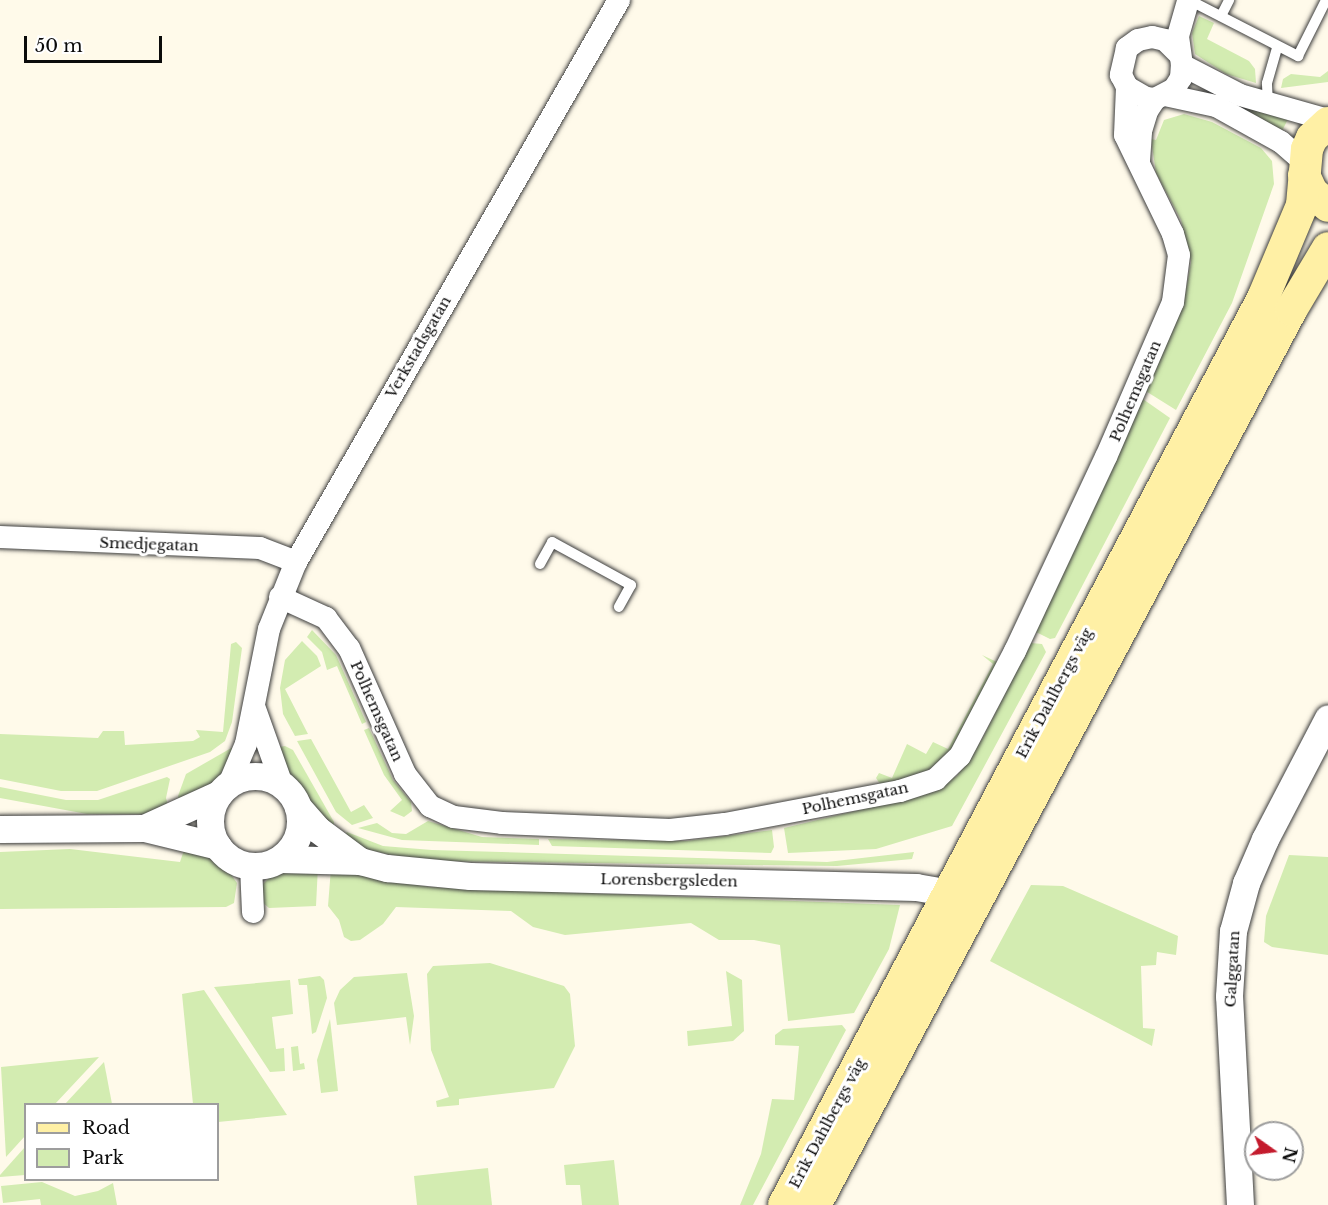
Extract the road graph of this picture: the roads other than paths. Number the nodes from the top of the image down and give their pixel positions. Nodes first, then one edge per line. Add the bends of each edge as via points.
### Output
1 (619, 0) edge
2 (1189, 0) edge
3 (1229, 0) edge
4 (1326, 0) edge
5 (1221, 16) junction
6 (1152, 37) junction
7 (1277, 47) junction
8 (1181, 60) junction
9 (1127, 87) junction
10 (1160, 97) junction
11 (1268, 104) junction
12 (1328, 121) edge
13 (1139, 161) junction
14 (1304, 169) junction
15 (1328, 206) edge
16 (1328, 248) edge
17 (0, 537) edge
18 (296, 561) junction
19 (540, 564) dead end
20 (280, 597) junction
21 (619, 607) dead end
22 (255, 709) junction
23 (1328, 718) edge
24 (282, 785) junction
25 (224, 789) junction
26 (298, 807) junction
27 (0, 812) edge
28 (81, 828) junction
29 (144, 828) junction
30 (0, 829) edge
31 (218, 846) junction
32 (280, 859) junction
33 (360, 861) junction
34 (251, 866) junction
35 (964, 895) junction
36 (253, 912) dead end
37 (784, 1205) edge
38 (815, 1205) edge
39 (1240, 1205) edge

1 - 18 street, Verkstadsgatan
2 - 5 lane
3 - 5 lane
4 - 7 lane via 1298,56
5 - 7 lane
6 - 8 street via 1165,40
6 - 8 street via 1175,18 1188,0 1178,36
6 - 9 street via 1127,48 1121,75
7 - 11 lane via 1267,83
8 - 10 street via 1180,78
8 - 11 street via 1208,80
9 - 10 street via 1137,95
9 - 13 street, Polhemsgatan via 1125,135
10 - 13 street via 1144,121
10 - 14 street via 1216,106 1281,142
11 - 12 street
12 - 14 main road, Erik Dahlbergs väg via 1312,138
13 - 20 street, Polhemsgatan via 1179,255 1173,302 1015,651 960,756 936,779 900,791 724,824 670,830 454,818 430,806 405,774 349,648 326,618
14 - 15 main road via 1312,192
14 - 35 main road, Erik Dahlbergs väg via 1302,205 1294,231 1263,298
16 - 35 main road, Erik Dahlbergs väg
17 - 18 street, Smedjegatan via 260,548
18 - 20 street, Verkstadsgatan
19 - 21 lane via 552,542 591,563 631,585
20 - 22 street, Verkstadsgatan via 269,629
22 - 24 street, Verkstadsgatan
22 - 25 street, Verkstadsgatan via 241,762
23 - 39 street, Galggatan via 1246,883 1233,932 1229,996
24 - 25 street via 256,776
24 - 26 street, Lorensbergsleden
25 - 29 street
25 - 31 street via 210,827
26 - 32 street via 297,839
26 - 33 street, Lorensbergsleden via 317,829
27 - 28 street
28 - 29 street
28 - 30 street
29 - 31 street
31 - 34 street via 232,859
32 - 33 street, Lorensbergsleden
32 - 34 street, Lorensbergsleden
33 - 35 street, Lorensbergsleden via 387,868 470,876
34 - 36 street
35 - 37 main road, Erik Dahlbergs väg
35 - 38 main road, Erik Dahlbergs väg

